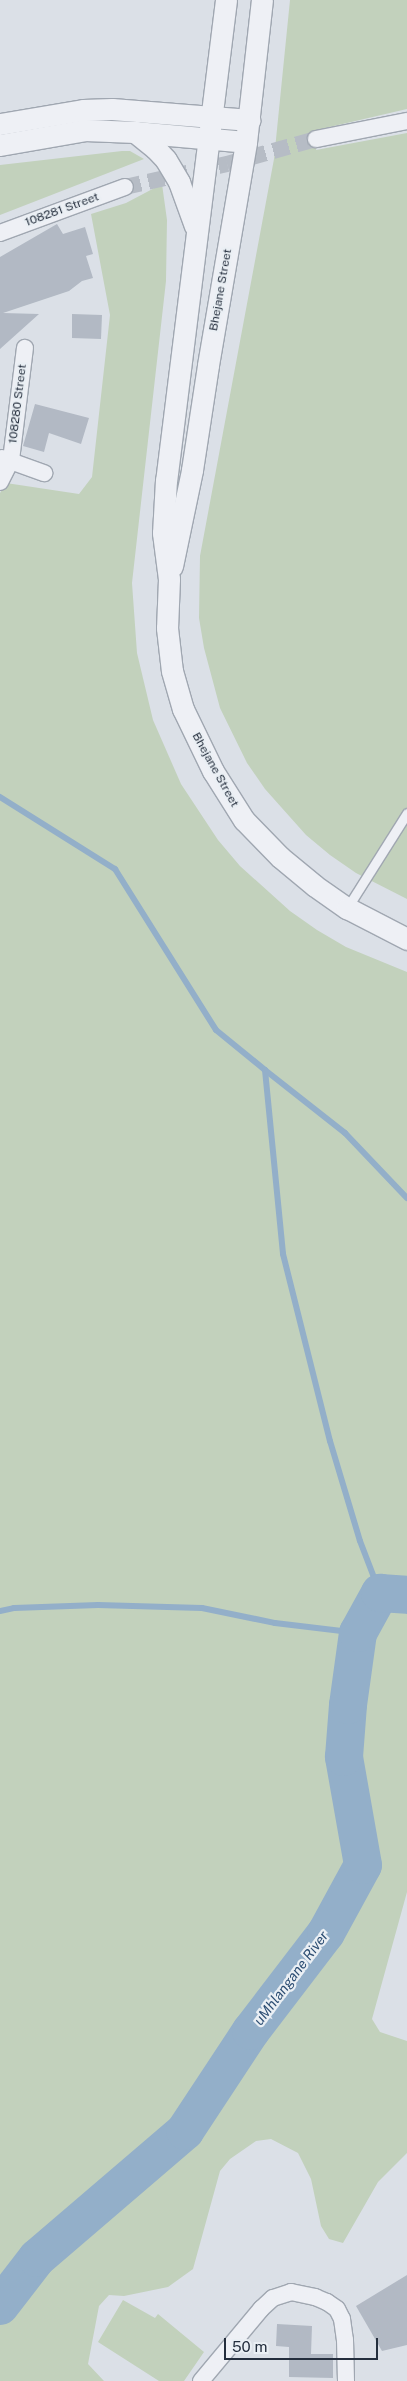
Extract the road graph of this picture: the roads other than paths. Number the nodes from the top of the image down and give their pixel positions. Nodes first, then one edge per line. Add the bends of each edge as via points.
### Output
1 (226, 0) edge
2 (262, 0) edge
3 (213, 116) junction
4 (250, 120) junction
5 (407, 121) edge
6 (0, 124) edge
7 (135, 132) junction
8 (210, 139) junction
9 (316, 140) tunnel mouth
10 (246, 142) junction
11 (0, 145) edge
12 (125, 188) tunnel mouth
13 (197, 231) junction
14 (0, 233) edge
15 (25, 348) dead end
16 (5, 459) edge
17 (44, 473) dead end
18 (0, 482) edge
19 (169, 579) junction
20 (407, 813) edge
21 (347, 908) junction
22 (407, 939) edge
23 (201, 2381) edge
24 (346, 2381) edge

1 - 3 street, Bhejane Street
2 - 4 street, Bhejane Street
3 - 4 street
3 - 6 street via 83,110
3 - 8 street, Bhejane Street
4 - 10 street, Bhejane Street
5 - 9 street
7 - 8 street
7 - 11 street via 85,130
7 - 13 street via 166,160 179,182
8 - 10 street
8 - 13 street, Bhejane Street
10 - 19 street, Bhejane Street via 192,470
12 - 14 street, 108281 Street
13 - 19 street, Bhejane Street via 166,480 163,533
15 - 16 street, 108280 Street
16 - 17 street, 108280 Street
16 - 18 street
19 - 21 street, Bhejane Street via 168,628 172,671 182,709 213,772 244,820 280,857
20 - 21 lane
21 - 22 street, Bhejane Street
23 - 24 street via 261,2309 273,2298 292,2292 315,2297 337,2309 346,2340

